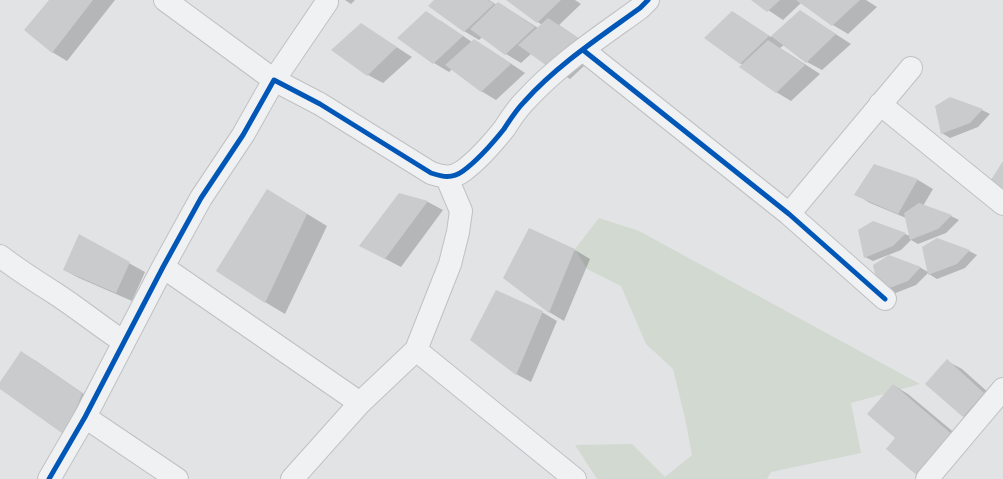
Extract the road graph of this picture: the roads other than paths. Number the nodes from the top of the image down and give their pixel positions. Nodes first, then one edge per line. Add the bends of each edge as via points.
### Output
1 (165, 0) edge
2 (648, 0) edge
3 (327, 2) dead end
4 (582, 50) junction
5 (911, 68) dead end
6 (274, 80) junction
7 (880, 104) junction
8 (447, 178) junction
9 (1003, 204) edge
10 (789, 214) junction
11 (0, 256) edge
12 (163, 267) junction
13 (885, 299) dead end
14 (124, 342) junction
15 (416, 350) junction
16 (1003, 390) edge
17 (360, 403) junction
18 (85, 417) junction
19 (48, 479) edge
20 (177, 479) edge
21 (292, 479) edge
22 (575, 479) edge
23 (927, 479) edge

1 - 6 street
2 - 4 street
3 - 6 street
4 - 8 street via 523,103 481,155 462,172
4 - 10 street
5 - 7 street
6 - 8 street via 320,104 431,174
6 - 12 street via 243,135 201,198
7 - 9 street
7 - 10 street
8 - 15 street via 461,211 458,232 450,264
10 - 13 street
11 - 14 street
12 - 14 street
12 - 17 street
14 - 18 street
15 - 17 street
15 - 22 street
16 - 23 street
17 - 21 street
18 - 19 street
18 - 20 street

